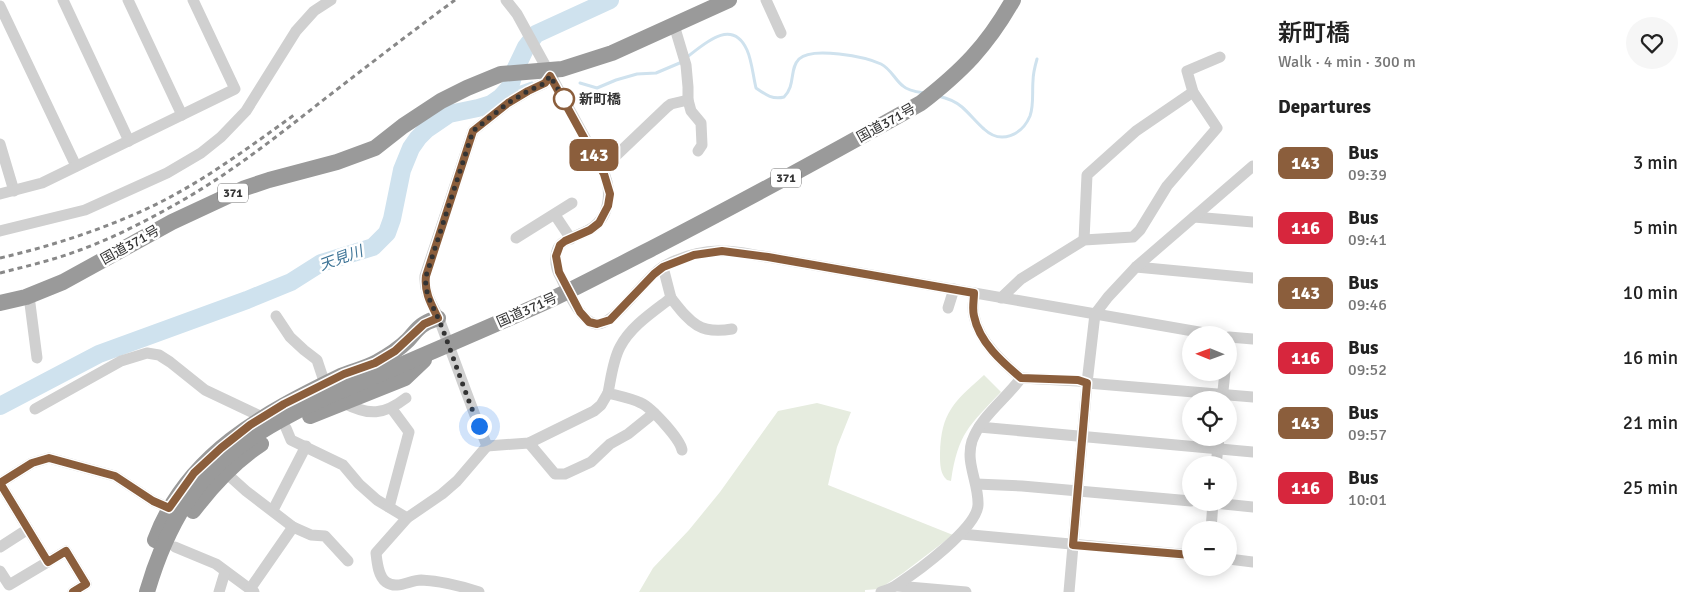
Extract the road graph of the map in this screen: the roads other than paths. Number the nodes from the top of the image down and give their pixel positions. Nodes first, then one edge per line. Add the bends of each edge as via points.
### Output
1 (63, 0) edge
2 (128, 0) edge
3 (193, 0) edge
4 (331, 0) edge
5 (506, 0) edge
6 (729, 0) edge
7 (766, 0) edge
8 (1013, 0) edge
9 (0, 6) edge
10 (674, 25) junction
11 (781, 33) dead end
12 (1220, 57) dead end
13 (548, 74) junction
14 (1193, 92) junction
15 (688, 100) junction
16 (182, 115) junction
17 (129, 141) junction
18 (0, 144) edge
19 (698, 151) dead end
20 (76, 166) junction
21 (1253, 166) edge
22 (602, 169) junction
23 (14, 191) junction
24 (0, 194) edge
25 (572, 203) dead end
26 (555, 214) junction
27 (1194, 217) junction
28 (1253, 222) edge
29 (0, 232) edge
30 (516, 238) dead end
31 (570, 239) junction
32 (1084, 240) junction
33 (663, 267) junction
34 (1136, 268) junction
35 (1253, 278) edge
36 (954, 289) junction
37 (569, 291) junction
38 (974, 293) junction
39 (29, 296) junction
40 (671, 298) junction
41 (1001, 298) junction
42 (0, 303) edge
43 (948, 308) dead end
44 (1095, 314) junction
45 (276, 316) dead end
46 (438, 318) junction
47 (732, 329) dead end
48 (1182, 329) edge
49 (1238, 338) edge
50 (1253, 339) edge
51 (448, 345) junction
52 (432, 352) junction
53 (37, 358) dead end
54 (1021, 378) junction
55 (1087, 383) junction
56 (325, 384) junction
57 (608, 392) junction
58 (1182, 393) edge
59 (1237, 397) edge
60 (1253, 397) edge
61 (406, 398) dead end
62 (344, 402) junction
63 (392, 409) junction
64 (35, 410) dead end
65 (654, 413) junction
66 (262, 417) junction
67 (979, 427) junction
68 (286, 428) junction
69 (1082, 437) junction
70 (1182, 441) edge
71 (528, 443) junction
72 (306, 446) junction
73 (487, 446) junction
74 (1230, 446) edge
75 (682, 450) dead end
76 (1253, 452) edge
77 (226, 473) junction
78 (0, 483) edge
79 (976, 484) junction
80 (1078, 491) junction
81 (1182, 500) edge
82 (1237, 506) edge
83 (389, 507) junction
84 (1253, 507) edge
85 (169, 508) junction
86 (273, 510) junction
87 (407, 518) junction
88 (293, 527) junction
89 (28, 529) junction
90 (961, 534) junction
91 (1073, 545) junction
92 (0, 547) edge
93 (175, 547) junction
94 (1182, 554) edge
95 (1237, 560) edge
96 (348, 561) dead end
97 (48, 562) junction
98 (1253, 562) edge
99 (0, 570) edge
100 (225, 572) junction
101 (382, 575) junction
102 (897, 586) junction
103 (252, 590) edge
104 (73, 592) edge
105 (137, 592) edge
106 (147, 592) edge
107 (159, 592) edge
108 (220, 592) edge
109 (397, 592) edge
110 (479, 592) edge
111 (881, 592) edge
112 (966, 592) edge
113 (1069, 592) edge

1 - 17 street
2 - 16 street
3 - 16 street via 236,89
4 - 29 street via 314,11 296,31 246,111 201,153 167,173 84,210
5 - 13 street via 517,14
6 - 10 highway, 国道371号 / 371
7 - 11 street
8 - 37 highway, 国道371号 / 371 via 978,54 921,103 712,218
9 - 20 street
10 - 13 highway, 国道371号 / 371 via 612,53
10 - 15 street via 684,59
12 - 14 street via 1187,71
13 - 22 street
13 - 39 highway, 国道371号 / 371 via 501,74 467,88 418,116 375,148 220,198 63,282
13 - 46 street via 545,83 508,103 473,131 426,276 427,297
14 - 32 street via 1136,132 1087,175
14 - 32 street via 1217,128 1167,186 1133,238
15 - 19 street via 700,123 702,145
15 - 22 street via 667,107
16 - 17 street
17 - 20 street
18 - 23 street
20 - 23 street via 42,183
21 - 27 street
22 - 31 street via 610,194 608,206 599,223
23 - 24 street
25 - 26 street
26 - 30 street
26 - 31 street
27 - 28 street
27 - 34 street
31 - 37 street via 560,245 556,256 559,272
32 - 41 street via 1021,279
33 - 36 street via 694,255 722,251
33 - 37 street via 603,324 589,322
33 - 40 street
34 - 35 street
34 - 44 street
36 - 38 street
36 - 43 street
37 - 51 highway, 国道371号 / 371
38 - 41 street
38 - 54 street via 973,314 983,340
39 - 42 highway, 国道371号 / 371
39 - 53 street
40 - 47 street via 697,326
40 - 57 street via 626,337 619,348
41 - 44 street
44 - 48 street
44 - 55 street
45 - 56 street via 290,337 317,360
46 - 51 street
46 - 56 highway via 424,324 395,351 375,363
49 - 50 street
51 - 52 highway, 国道371号 / 371
51 - 73 street
52 - 62 highway, 371 via 405,378
52 - 106 highway, 国道371号 / 371 via 328,396 269,426 219,463 188,500 169,533
54 - 55 street
54 - 67 street
55 - 58 street
55 - 69 street
56 - 66 highway
57 - 65 street via 643,403
57 - 71 street via 594,411
59 - 60 street
61 - 63 street
62 - 63 street via 355,409 373,412
62 - 68 highway, 371
63 - 83 street via 409,432
64 - 66 street via 122,361 147,353 170,362 205,390
65 - 71 street via 610,444 591,462 565,474 555,474
65 - 75 street via 681,444
66 - 85 highway via 194,473
67 - 69 street
67 - 79 street via 971,444 970,456
68 - 72 street via 291,440
68 - 77 highway, 371 via 251,450
69 - 70 street
69 - 80 street
71 - 73 street
72 - 83 street via 343,465 359,484
72 - 86 street
73 - 87 street via 457,481
74 - 76 street
77 - 86 street
77 - 93 highway, 371 via 194,510
78 - 85 street via 32,463 49,458 115,476
78 - 89 street
79 - 80 street
79 - 90 street via 976,516
80 - 81 street
80 - 91 street
82 - 84 street
83 - 87 street
85 - 105 highway
86 - 88 street
87 - 101 street via 376,553
88 - 96 street via 311,535 325,536
88 - 103 street
89 - 92 street
89 - 97 street
90 - 91 street
90 - 102 street
91 - 94 street
91 - 113 street
93 - 100 street via 216,564
93 - 107 highway, 371
95 - 98 street
97 - 99 street via 9,585
97 - 104 street via 66,551 86,584
100 - 103 street
100 - 108 street
101 - 109 street via 383,588
101 - 110 street via 386,582 394,585 419,580
102 - 111 street
102 - 112 street

